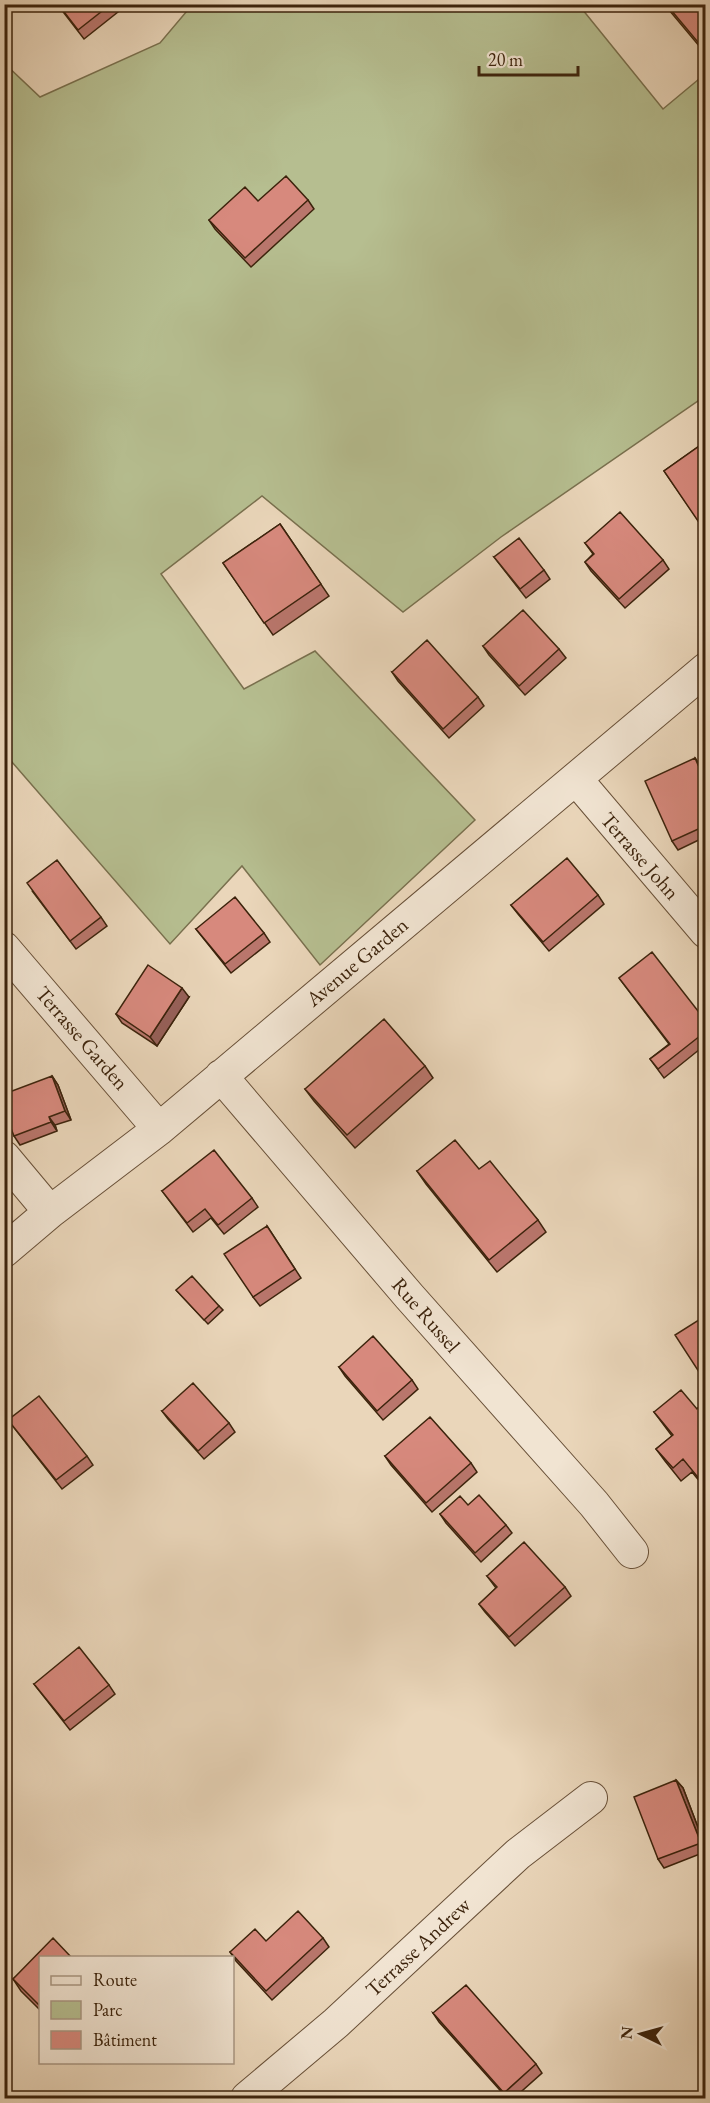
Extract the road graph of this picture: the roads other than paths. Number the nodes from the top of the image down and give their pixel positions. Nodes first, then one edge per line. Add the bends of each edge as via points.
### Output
1 (705, 669) edge
2 (576, 780) junction
3 (705, 932) edge
4 (4, 948) edge
5 (221, 1076) junction
6 (159, 1129) junction
7 (4, 1157) edge
8 (50, 1212) junction
9 (4, 1251) edge
10 (632, 1552) dead end
11 (591, 1798) dead end
12 (247, 2098) edge

1 - 2 street, Avenue Garden
2 - 3 street, Terrasse John
2 - 5 street, Avenue Garden
4 - 6 street, Terrasse Garden
5 - 6 street, Avenue Garden
5 - 10 street, Rue Russel
6 - 8 street, Avenue Garden
7 - 8 street
8 - 9 street, Avenue Garden
11 - 12 street, Terrasse Andrew via 518,1854 336,2023

